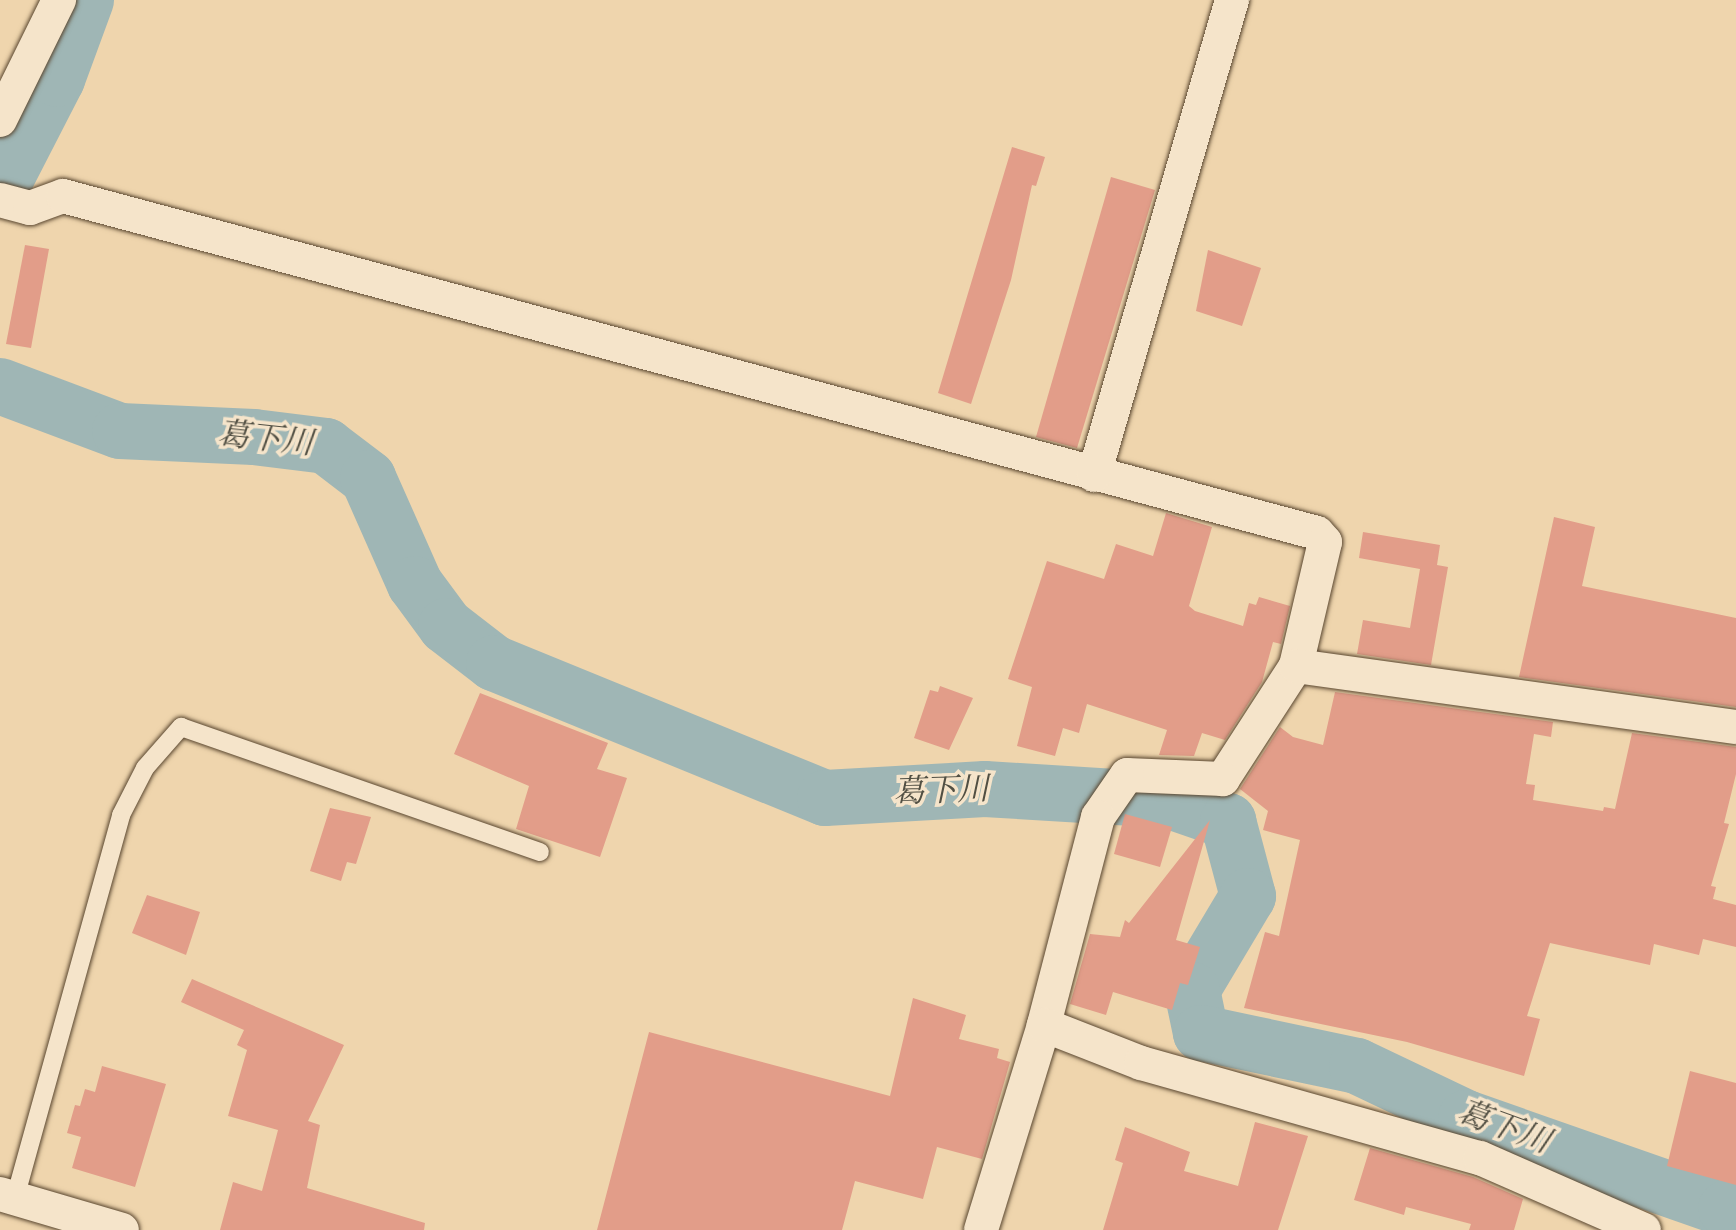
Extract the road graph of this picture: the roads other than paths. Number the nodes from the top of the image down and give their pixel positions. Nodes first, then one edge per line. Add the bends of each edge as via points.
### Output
1 (59, 0) edge
2 (1232, 0) edge
3 (0, 120) edge
4 (0, 200) edge
5 (1094, 475) junction
6 (1296, 666) junction
7 (1736, 727) edge
8 (540, 852) dead end
9 (1044, 1025) junction
10 (7, 1196) edge
11 (122, 1230) edge
12 (981, 1230) edge
13 (1644, 1230) edge

1 - 3 street
2 - 5 street
4 - 5 street via 30,208 63,196
5 - 6 street via 1317,533 1325,542
6 - 7 street
6 - 9 street via 1223,779 1127,775 1098,817
8 - 10 lane via 181,727 145,768 121,815
9 - 12 street
9 - 13 street via 1141,1063 1480,1158
10 - 11 street

